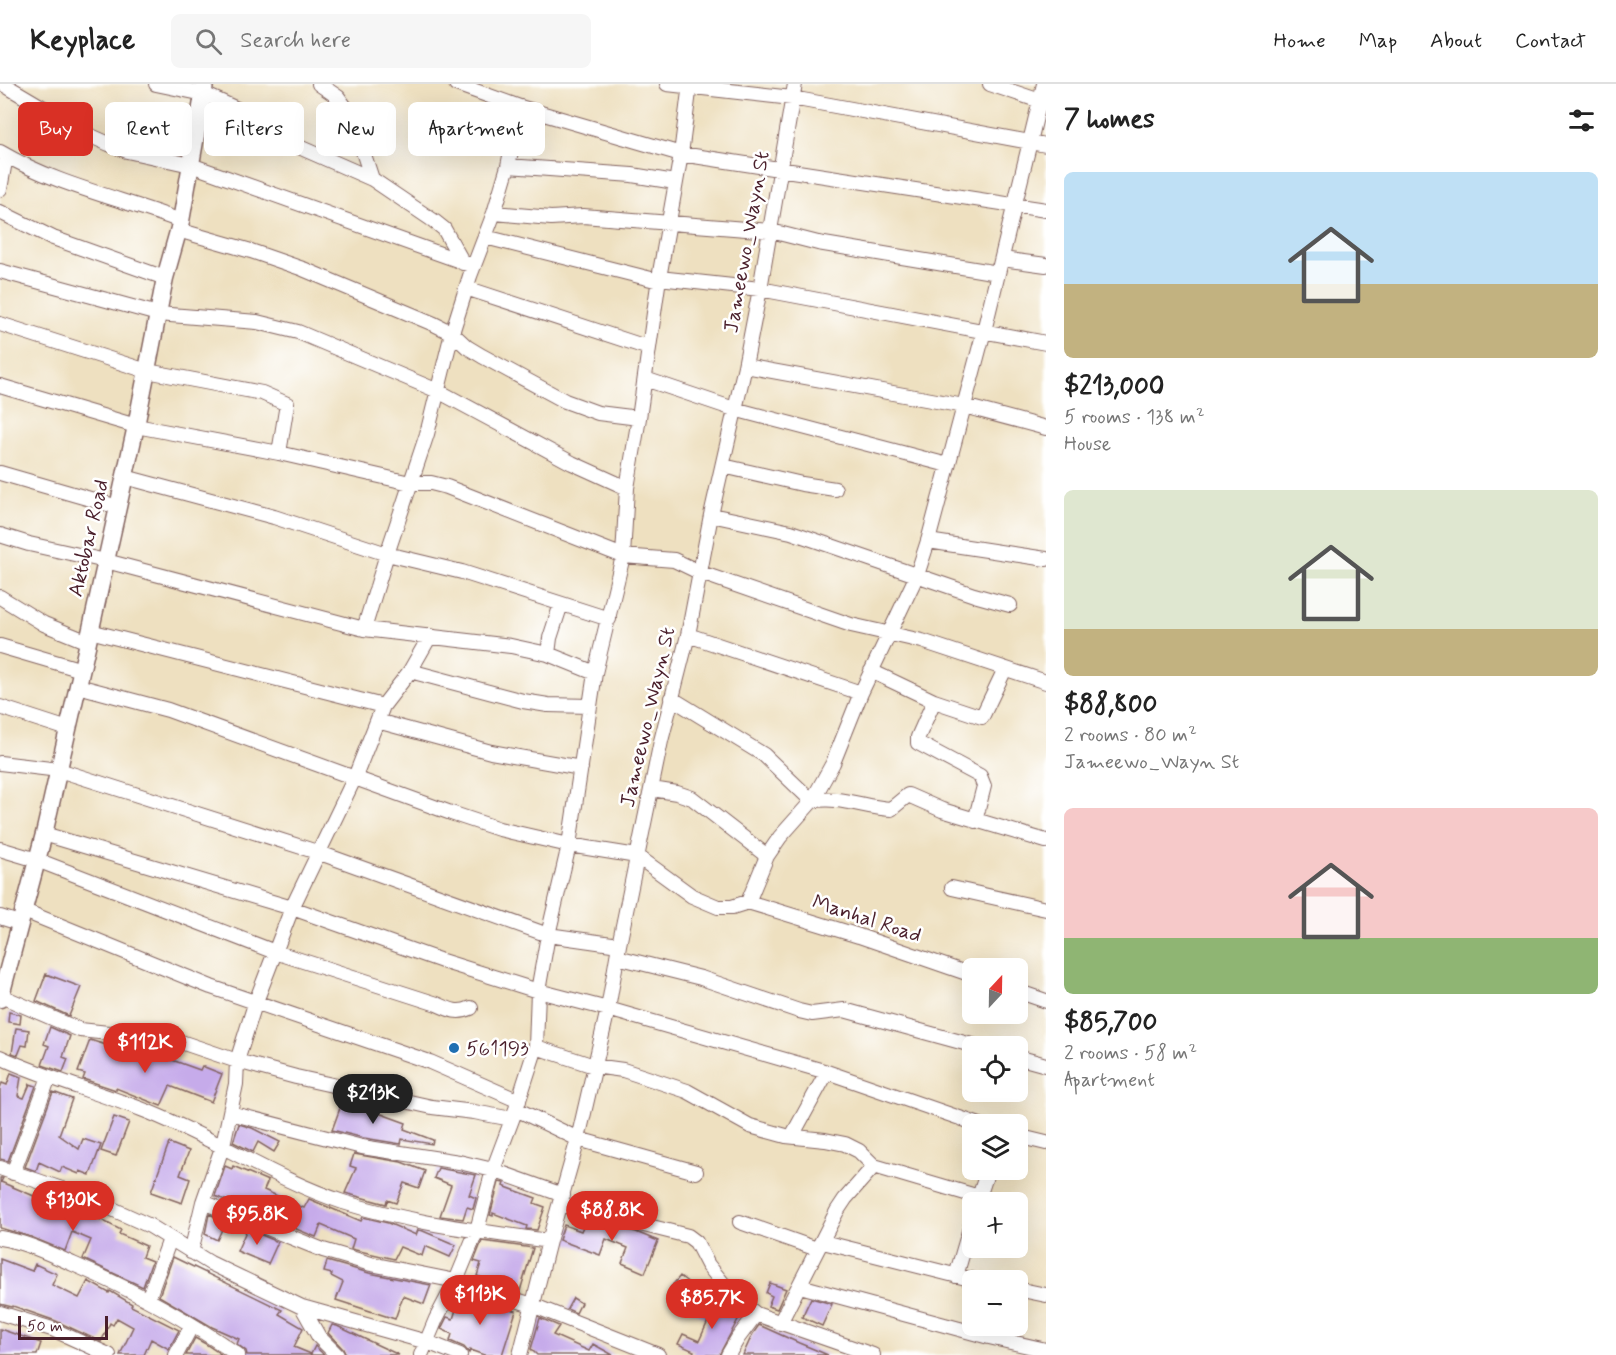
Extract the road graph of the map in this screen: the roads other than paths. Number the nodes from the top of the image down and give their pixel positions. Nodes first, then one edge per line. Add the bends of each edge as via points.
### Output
1 (3, 84) edge
2 (156, 84) edge
3 (319, 84) edge
4 (456, 84) edge
5 (667, 84) edge
6 (795, 84) edge
7 (990, 84) edge
8 (1044, 84) edge
9 (690, 86) edge
10 (205, 89) edge
11 (792, 98) junction
12 (505, 102) edge
13 (1042, 102) edge
14 (545, 114) edge
15 (1030, 141) junction
16 (1046, 145) edge
17 (681, 153) junction
18 (3, 154) edge
19 (510, 156) edge
20 (192, 165) junction
21 (508, 166) junction
22 (781, 169) junction
23 (372, 179) junction
24 (675, 182) junction
25 (0, 189) edge
26 (1015, 205) junction
27 (1046, 210) edge
28 (0, 212) edge
29 (494, 213) junction
30 (670, 223) junction
31 (179, 225) junction
32 (771, 231) junction
33 (485, 237) junction
34 (1002, 259) junction
35 (469, 265) junction
36 (1046, 265) edge
37 (0, 271) edge
38 (998, 273) junction
39 (165, 278) junction
40 (659, 279) junction
41 (466, 288) junction
42 (760, 289) junction
43 (158, 314) junction
44 (0, 324) edge
45 (984, 331) junction
46 (452, 333) junction
47 (1046, 343) edge
48 (649, 348) junction
49 (745, 366) junction
50 (147, 371) junction
51 (645, 379) junction
52 (0, 386) edge
53 (438, 391) junction
54 (964, 406) junction
55 (734, 410) junction
56 (639, 418) junction
57 (136, 426) junction
58 (1046, 428) edge
59 (279, 453) junction
60 (948, 465) junction
61 (723, 466) junction
62 (0, 473) edge
63 (125, 477) junction
64 (410, 483) junction
65 (627, 488) junction
66 (835, 489) dead end
67 (118, 507) junction
68 (711, 515) junction
69 (0, 536) edge
70 (928, 541) junction
71 (387, 554) junction
72 (623, 556) junction
73 (1046, 559) edge
74 (106, 561) junction
75 (700, 573) junction
76 (917, 575) junction
77 (0, 597) edge
78 (561, 604) junction
79 (1010, 605) dead end
80 (609, 619) junction
81 (364, 629) junction
82 (891, 633) junction
83 (688, 635) junction
84 (430, 636) junction
85 (89, 637) junction
86 (0, 646) edge
87 (548, 654) junction
88 (1005, 669) junction
89 (410, 671) junction
90 (871, 671) junction
91 (595, 673) junction
92 (80, 678) junction
93 (1046, 682) edge
94 (861, 693) junction
95 (671, 698) junction
96 (934, 701) junction
97 (383, 706) junction
98 (590, 706) junction
99 (0, 707) edge
100 (377, 721) junction
101 (69, 729) junction
102 (0, 763) edge
103 (581, 768) junction
104 (59, 770) junction
105 (355, 777) junction
106 (652, 789) junction
107 (812, 801) junction
108 (975, 821) junction
109 (44, 834) junction
110 (1046, 841) edge
111 (569, 844) junction
112 (0, 849) edge
113 (318, 852) junction
114 (637, 856) junction
115 (767, 856) junction
116 (37, 860) junction
117 (952, 888) dead end
118 (748, 902) junction
119 (292, 908) junction
120 (1046, 909) edge
121 (0, 917) edge
122 (20, 917) junction
123 (548, 934) junction
124 (618, 951) junction
125 (275, 952) junction
126 (962, 972) edge
127 (1, 990) edge
128 (538, 991) junction
129 (1028, 994) edge
130 (1046, 1000) edge
131 (255, 1004) junction
132 (471, 1008) dead end
133 (608, 1009) junction
134 (962, 1042) edge
135 (536, 1047) junction
136 (0, 1057) edge
137 (1028, 1060) edge
138 (237, 1061) junction
139 (1046, 1065) edge
140 (594, 1066) junction
141 (827, 1072) junction
142 (49, 1077) junction
143 (516, 1109) junction
144 (230, 1113) junction
145 (962, 1119) edge
146 (792, 1136) junction
147 (578, 1139) junction
148 (1028, 1139) edge
149 (1046, 1143) edge
150 (222, 1145) junction
151 (874, 1166) junction
152 (7, 1170) edge
153 (492, 1170) junction
154 (696, 1172) dead end
155 (962, 1195) edge
156 (562, 1200) junction
157 (203, 1202) junction
158 (740, 1222) dead end
159 (477, 1230) junction
160 (0, 1238) edge
161 (170, 1239) junction
162 (549, 1241) junction
163 (820, 1245) junction
164 (191, 1252) junction
165 (962, 1255) edge
166 (956, 1276) junction
167 (962, 1277) edge
168 (456, 1281) junction
169 (800, 1286) junction
170 (1028, 1291) edge
171 (1046, 1295) edge
172 (148, 1299) junction
173 (532, 1305) junction
174 (302, 1307) junction
175 (0, 1313) edge
176 (756, 1314) junction
177 (780, 1323) junction
178 (192, 1325) junction
179 (427, 1342) junction
180 (1046, 1350) edge
181 (109, 1355) edge
182 (176, 1355) edge
183 (238, 1355) edge
184 (337, 1355) edge
185 (421, 1355) edge
186 (460, 1355) edge
187 (520, 1355) edge
188 (658, 1355) edge
189 (728, 1355) edge
190 (873, 1355) edge

1 - 20 street via 100,140 128,151
2 - 10 street
3 - 23 street via 338,97 351,115
4 - 12 street
5 - 9 street
6 - 11 street, Jameewo_Wayn St
7 - 13 street
8 - 13 street
9 - 11 street
9 - 17 street
10 - 20 street, Aktobar Road
10 - 23 street via 261,120 290,143
11 - 15 street
11 - 22 street, Jameewo_Wayn St
13 - 15 street
14 - 17 street
15 - 16 street
15 - 26 street
17 - 22 street
17 - 24 street
18 - 25 street
18 - 31 street via 50,177
19 - 21 street
20 - 31 street, Aktobar Road
20 - 35 street
21 - 24 street via 632,174
21 - 29 street
22 - 26 street
22 - 32 street, Jameewo_Wayn St
23 - 35 street via 444,229
24 - 30 street
26 - 27 street
26 - 34 street
28 - 39 street via 53,238
29 - 30 street
29 - 33 street
30 - 32 street
30 - 40 street
31 - 39 street, Aktobar Road
31 - 46 street via 303,269
32 - 38 street via 818,243
32 - 42 street, Jameewo_Wayn St
33 - 35 street
33 - 40 street
34 - 36 street
34 - 38 street
35 - 41 street
37 - 43 street
38 - 45 street
39 - 43 street, Aktobar Road
40 - 42 street
40 - 48 street
41 - 46 street
41 - 48 street
42 - 45 street
42 - 49 street, Jameewo_Wayn St
43 - 50 street, Aktobar Road
43 - 53 street via 257,322 298,332
44 - 50 street
45 - 47 street
45 - 54 street
46 - 53 street
46 - 56 street via 467,347 565,401 598,412
48 - 51 street
49 - 54 street
49 - 55 street, Jameewo_Wayn St
50 - 57 street, Aktobar Road
50 - 59 street via 262,393 287,405
51 - 55 street
51 - 56 street
52 - 57 street
53 - 64 street
53 - 65 street
54 - 58 street
54 - 60 street
55 - 60 street
55 - 61 street, Jameewo_Wayn St
56 - 65 street
57 - 59 street
57 - 63 street, Aktobar Road
59 - 64 street
60 - 70 street
61 - 66 street
61 - 68 street, Jameewo_Wayn St
62 - 67 street
63 - 67 street, Aktobar Road
63 - 71 street via 274,517
64 - 71 street
64 - 72 street via 447,487
65 - 72 street
67 - 74 street, Aktobar Road
68 - 75 street, Jameewo_Wayn St
68 - 76 street via 791,532
69 - 74 street
70 - 73 street
70 - 76 street
71 - 78 street via 462,572
71 - 81 street
72 - 75 street via 674,560
72 - 80 street
74 - 81 street
74 - 85 street, Aktobar Road
75 - 82 street via 851,625
75 - 83 street, Jameewo_Wayn St
76 - 79 street
76 - 82 street
77 - 85 street via 44,624
78 - 80 street
78 - 87 street
80 - 91 street
81 - 84 street
82 - 88 street
82 - 90 street
83 - 94 street
83 - 95 street, Jameewo_Wayn St
84 - 87 street
84 - 89 street
85 - 92 street, Aktobar Road
85 - 97 street
86 - 92 street
87 - 91 street
88 - 93 street
88 - 96 street via 982,717
89 - 97 street
89 - 98 street via 523,701
90 - 94 street
90 - 96 street
91 - 98 street
92 - 101 street, Aktobar Road
92 - 105 street
94 - 107 street via 833,763
95 - 106 street, Jameewo_Wayn St
95 - 107 street via 764,755
96 - 108 street via 918,743 980,776 984,786
97 - 100 street
98 - 103 street
99 - 101 street
100 - 103 street via 491,752
100 - 105 street
101 - 104 street, Aktobar Road
102 - 104 street
103 - 111 street
104 - 109 street, Aktobar Road
104 - 113 street
105 - 111 street via 500,829
105 - 113 street
106 - 114 street, Jameewo_Wayn St
106 - 115 street via 692,798
107 - 108 street via 832,798 891,809 908,795
107 - 115 street
108 - 110 street
109 - 116 street, Aktobar Road
109 - 119 street
111 - 114 street
111 - 123 street
112 - 116 street
113 - 119 street
113 - 123 street
114 - 118 street via 703,902 732,907
114 - 124 street, Jameewo_Wayn St
115 - 118 street
116 - 122 street, Aktobar Road
116 - 125 street
117 - 120 street
118 - 126 street, Manhal Road
119 - 125 street
119 - 128 street via 442,962
121 - 122 street
122 - 127 street, Aktobar Road
122 - 131 street
123 - 124 street
123 - 128 street
124 - 133 street, Jameewo_Wayn St
124 - 134 street via 800,1011 812,1014 844,1010
125 - 131 street
125 - 132 street via 455,1012
127 - 138 street via 80,1029 174,1040
128 - 133 street
128 - 135 street
129 - 130 street
131 - 138 street
131 - 143 street via 430,1062
133 - 140 street, Jameewo_Wayn St
133 - 141 street
135 - 140 street
135 - 143 street
136 - 142 street
137 - 139 street
138 - 143 street via 422,1105
138 - 144 street
140 - 146 street via 623,1070 687,1091 750,1126
140 - 147 street, Jameewo_Wayn St
141 - 145 street
141 - 146 street
142 - 150 street via 141,1109
142 - 152 street
143 - 147 street
143 - 153 street
144 - 150 street
144 - 153 street via 362,1147
146 - 151 street via 845,1144
147 - 154 street
147 - 156 street, Jameewo_Wayn St
148 - 149 street
150 - 157 street
150 - 159 street via 342,1201
151 - 155 street
151 - 163 street via 841,1205
152 - 161 street via 88,1198
153 - 156 street
153 - 159 street
156 - 162 street, Jameewo_Wayn St
156 - 176 street via 688,1236 733,1296
157 - 164 street
157 - 168 street via 323,1250
158 - 163 street
159 - 162 street
159 - 168 street
160 - 172 street via 33,1247
161 - 164 street
161 - 172 street
162 - 173 street, Jameewo_Wayn St
163 - 166 street
163 - 169 street
164 - 174 street
165 - 166 street
166 - 167 street
168 - 173 street
168 - 179 street
169 - 177 street
169 - 180 street
170 - 171 street
172 - 178 street
173 - 187 street, Jameewo_Wayn St
173 - 188 street
174 - 179 street
174 - 184 street via 319,1337
175 - 181 street via 52,1329
176 - 177 street
176 - 189 street
177 - 190 street
178 - 182 street
178 - 183 street
179 - 185 street
179 - 186 street

